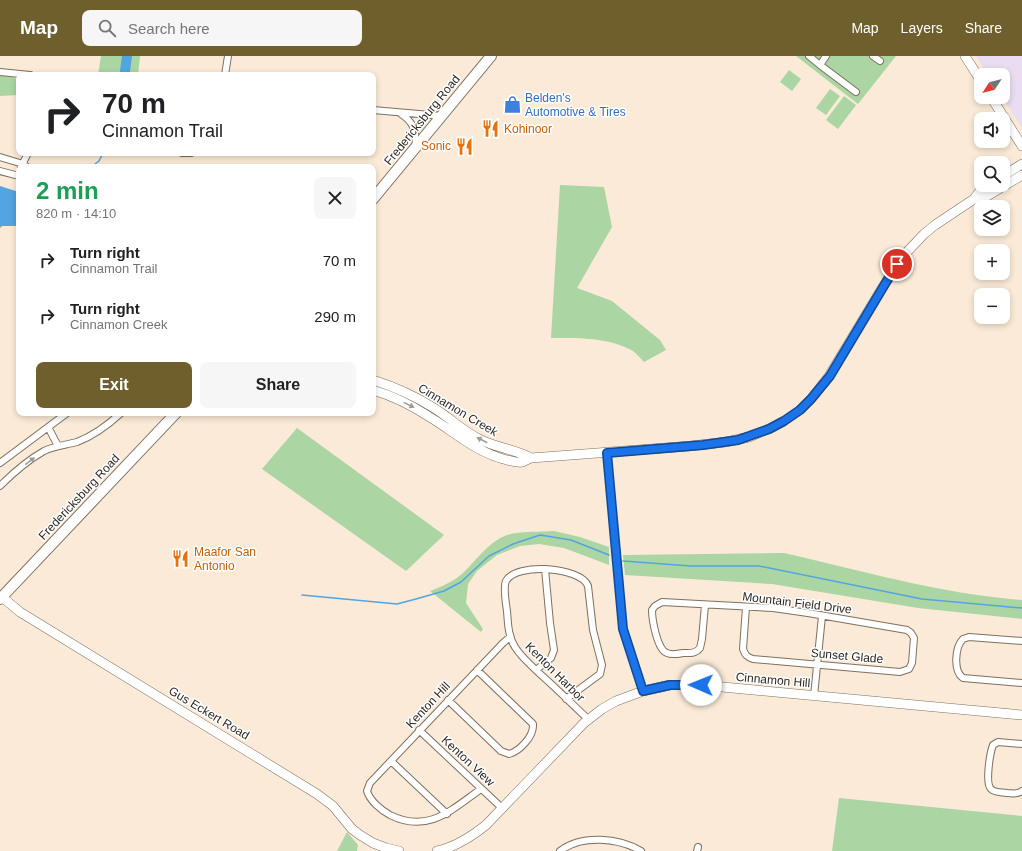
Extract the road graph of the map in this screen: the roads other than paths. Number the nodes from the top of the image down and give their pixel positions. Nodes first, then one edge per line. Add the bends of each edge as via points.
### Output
1 (228, 56) edge
2 (491, 56) edge
3 (809, 56) edge
4 (826, 56) edge
5 (873, 56) edge
6 (965, 56) edge
7 (880, 62) dead end
8 (820, 65) junction
9 (974, 70) edge
10 (0, 72) edge
11 (225, 72) edge
12 (16, 74) edge
13 (856, 92) dead end
14 (996, 104) edge
15 (376, 110) edge
16 (399, 113) junction
17 (442, 116) junction
18 (1019, 140) edge
19 (1022, 146) edge
20 (416, 148) junction
21 (0, 157) edge
22 (19, 164) edge
23 (1022, 164) edge
24 (0, 171) edge
25 (1010, 172) edge
26 (16, 174) edge
27 (1022, 175) edge
28 (979, 192) edge
29 (376, 195) edge
30 (974, 199) junction
31 (376, 381) edge
32 (376, 391) edge
33 (63, 416) edge
34 (117, 416) edge
35 (173, 416) edge
36 (48, 426) junction
37 (58, 446) junction
38 (504, 449) junction
39 (607, 453) junction
40 (531, 458) junction
41 (501, 459) junction
42 (0, 463) edge
43 (0, 486) edge
44 (545, 569) junction
45 (1, 598) edge
46 (705, 605) junction
47 (746, 607) junction
48 (822, 616) junction
49 (911, 633) joint
50 (510, 637) junction
51 (1022, 642) edge
52 (817, 665) junction
53 (477, 670) junction
54 (536, 670) junction
55 (1022, 683) edge
56 (643, 691) junction
57 (814, 696) junction
58 (566, 699) junction
59 (448, 700) junction
60 (1022, 715) edge
61 (588, 719) junction
62 (419, 730) junction
63 (1022, 744) edge
64 (391, 760) junction
65 (481, 789) junction
66 (1022, 791) edge
67 (502, 808) junction
68 (447, 814) junction
69 (399, 851) edge
70 (437, 851) edge
71 (560, 851) edge
72 (641, 851) edge

1 - 11 street
2 - 17 main road, Fredericksburg Road
3 - 8 street
4 - 8 street
5 - 7 street
6 - 9 street
8 - 13 street
10 - 12 street
14 - 18 street
15 - 16 street
16 - 17 street
16 - 20 street via 411,121
17 - 20 main road, Fredericksburg Road
18 - 19 street
20 - 29 main road, Fredericksburg Road
21 - 22 street
23 - 25 street
24 - 26 street
27 - 30 street, Cinnamon Creek via 984,198
28 - 30 street, Cinnamon Creek
30 - 39 street, Cinnamon Creek via 935,225 906,253 830,376 800,410 772,428 732,441
38 -> 31 street, Cinnamon Creek via 471,434 412,395
32 -> 41 street, Cinnamon Creek via 414,407 468,444
33 - 36 street
34 - 37 street via 93,434 76,442
35 - 45 main road, Fredericksburg Road
36 - 37 street
36 - 42 street
43 -> 37 street via 30,460
38 - 40 street, Cinnamon Creek
38 - 41 street
39 - 40 street, Cinnamon Creek
39 - 56 street via 623,629
40 - 41 street, Cinnamon Creek via 522,462
44 - 50 street via 515,574 506,581
44 - 54 street via 554,650 551,658
44 - 58 street via 565,572 587,582 593,630 602,665 600,674
45 - 69 street, Gus Eckert Road via 317,794 333,806 363,837
46 - 46 street, Mountain Field Drive via 700,648 694,653 681,654 668,654 661,649 652,616 655,606 662,602
46 - 47 street, Mountain Field Drive
47 - 48 street, Mountain Field Drive via 773,608
47 - 52 street, Sunset Glade via 743,649 745,655 753,659
48 - 49 street, Mountain Field Drive via 901,629
48 - 52 street
49 - 52 street, Sunset Glade via 914,638 912,663 904,672
50 - 53 street, Kenton Hill
50 - 54 street, Kenton Harbor via 514,646
51 - 55 street via 969,637 963,639 958,646 956,667 964,678
52 - 57 street
53 - 59 street, Kenton Hill
53 - 59 street via 533,724 532,732 524,743 513,753 505,753
54 - 58 street, Kenton Harbor
56 - 57 street, Cinnamon Hill via 685,684
56 - 61 street, Cinnamon Hill via 616,701
57 - 60 street, Cinnamon Hill
58 - 61 street, Kenton Harbor
59 - 62 street, Kenton Hill
61 - 67 street, Cinnamon Hill
62 - 64 street, Kenton Hill
62 - 65 street, Kenton View
63 - 66 street via 998,742 993,745 988,782 993,791 1017,794
64 - 68 street
64 - 68 street, Kenton Hill via 370,783 367,791 373,801 388,814 407,821 425,822
65 - 67 street, Kenton View
65 - 68 street
67 - 70 street, Cinnamon Hill via 468,838
71 - 72 street via 579,842 595,840 626,844

